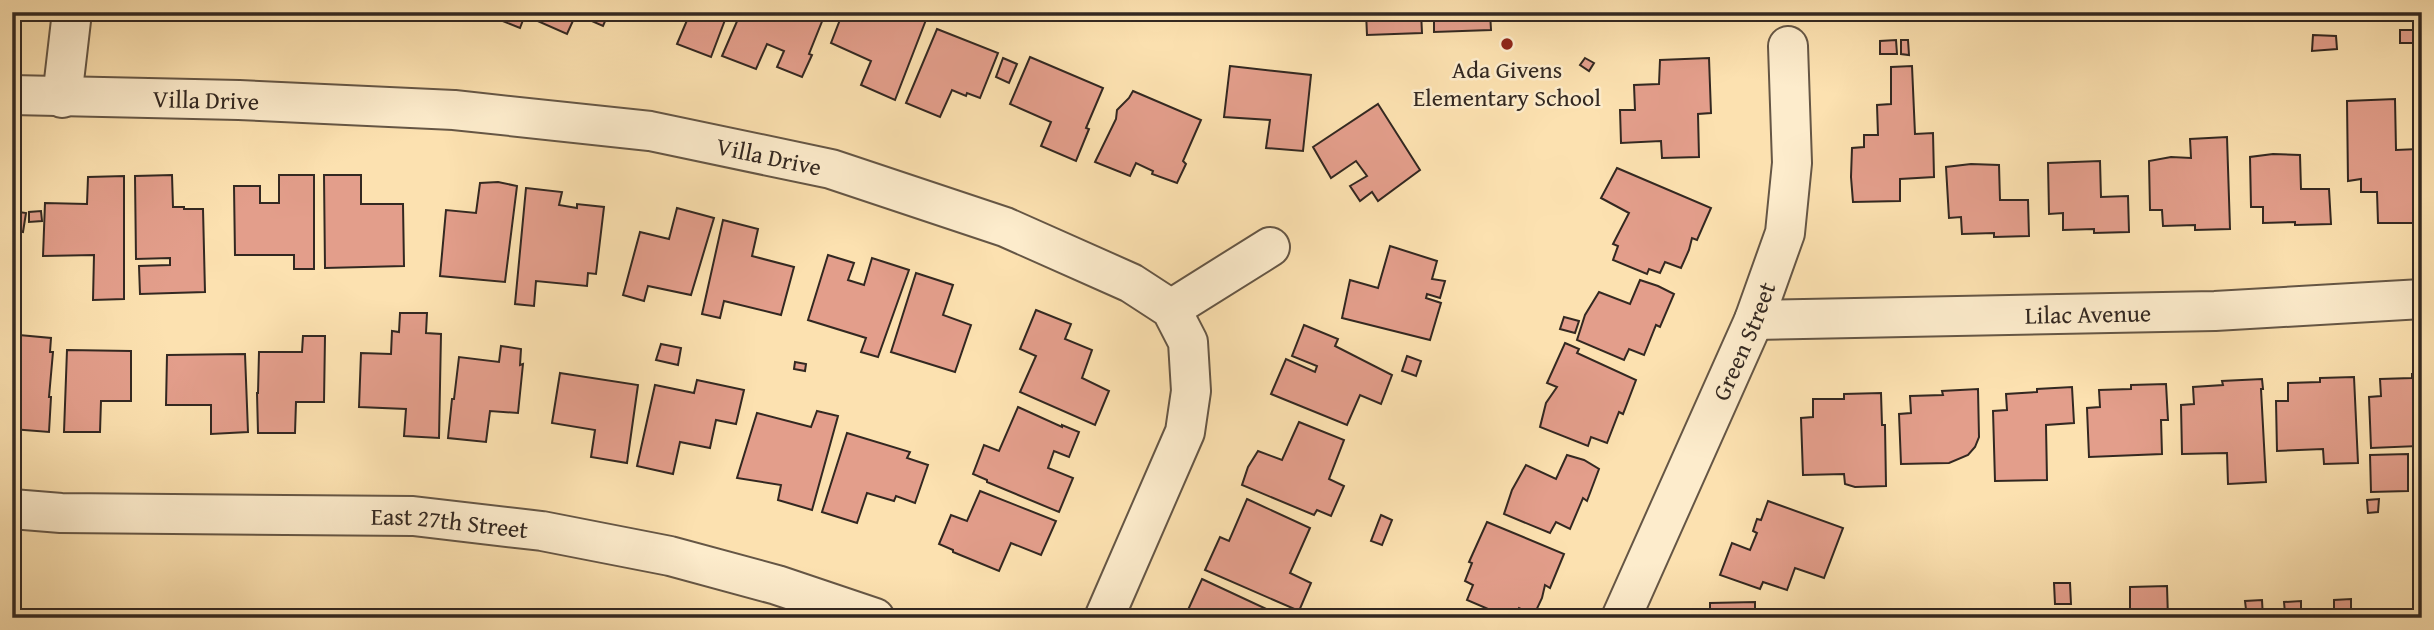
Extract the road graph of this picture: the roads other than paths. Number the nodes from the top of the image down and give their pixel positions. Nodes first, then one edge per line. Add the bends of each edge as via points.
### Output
1 (72, 12) edge
2 (1788, 46) dead end
3 (12, 96) edge
4 (62, 98) junction
5 (1270, 247) dead end
6 (2422, 299) edge
7 (1171, 309) junction
8 (1754, 320) junction
9 (12, 509) edge
10 (875, 618) edge
11 (1104, 618) edge
12 (1621, 618) edge

1 - 4 street
2 - 8 street, Green Street via 1790,198 1785,233
3 - 4 street, Villa Drive
4 - 7 street, Villa Drive via 454,110 650,131 831,169 1005,227 1131,284
5 - 7 street
6 - 8 street, Lilac Avenue via 2215,310
7 - 11 street via 1188,342 1191,391 1185,432
8 - 12 street, Green Street
9 - 10 street, East 27th Street via 413,516 542,531 670,556

